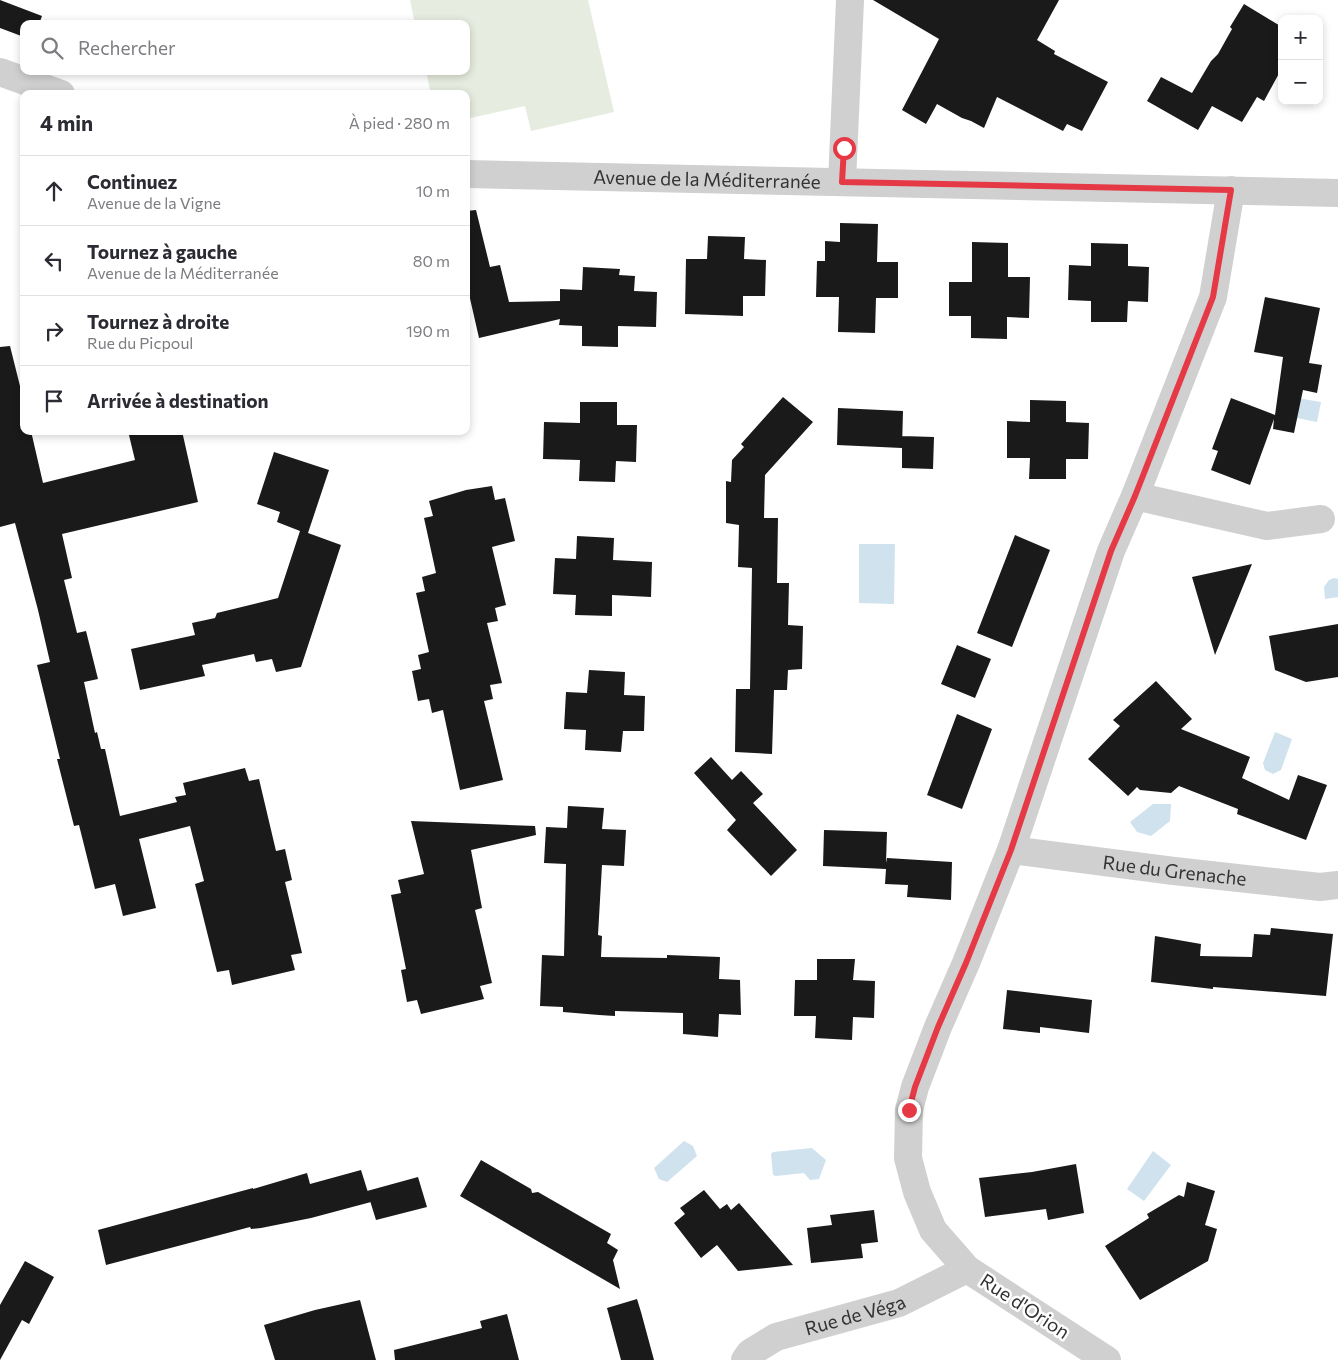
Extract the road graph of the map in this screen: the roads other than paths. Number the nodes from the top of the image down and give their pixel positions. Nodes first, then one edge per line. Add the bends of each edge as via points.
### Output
1 (850, 0) edge
2 (0, 72) edge
3 (50, 90) edge
4 (470, 174) edge
5 (842, 182) junction
6 (1231, 190) junction
7 (1338, 193) edge
8 (1135, 496) junction
9 (1321, 519) dead end
10 (1011, 850) junction
11 (1338, 885) edge
12 (967, 1268) junction
13 (745, 1360) edge
14 (1107, 1360) edge

1 - 5 street
2 - 3 street
4 - 5 street, Avenue de la Méditerranée
5 - 6 street, Avenue de la Méditerranée
6 - 7 street, Avenue de la Méditerranée
6 - 8 street, Rue d'Orion via 1213,297
8 - 9 street via 1267,526
8 - 10 street, Rue d'Orion via 1111,551
10 - 11 street, Rue du Grenache via 1320,887
10 - 12 street, Rue d'Orion via 938,1027 909,1110 908,1158 917,1192 933,1230
12 - 13 street, Rue de Véga via 899,1303 776,1337 750,1353
12 - 14 street, Rue d'Orion

